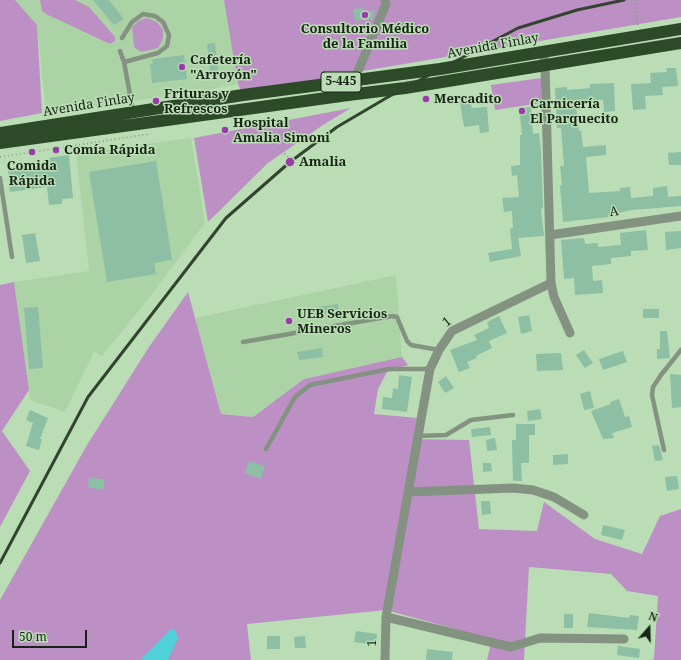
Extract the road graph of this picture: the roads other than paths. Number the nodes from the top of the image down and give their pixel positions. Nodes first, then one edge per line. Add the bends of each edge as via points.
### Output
1 (387, 1) edge
2 (681, 29) edge
3 (122, 38) dead end
4 (681, 43) edge
5 (120, 50) dead end
6 (543, 51) junction
7 (124, 62) junction
8 (545, 66) junction
9 (354, 80) junction
10 (348, 95) junction
11 (133, 112) junction
12 (135, 125) junction
13 (0, 133) edge
14 (0, 143) edge
15 (0, 178) edge
16 (681, 216) edge
17 (550, 235) junction
18 (12, 257) dead end
19 (551, 283) junction
20 (570, 333) dead end
21 (243, 342) dead end
22 (438, 350) junction
23 (681, 350) edge
24 (430, 369) junction
25 (513, 416) dead end
26 (418, 436) junction
27 (266, 449) dead end
28 (664, 450) dead end
29 (408, 492) junction
30 (584, 515) dead end
31 (386, 617) junction
32 (624, 639) dead end
33 (385, 660) edge

1 - 9 street
2 - 6 highway, Avenida Finlay / 5-445
3 - 7 lane via 132,22 143,14 155,16 163,22 168,35 167,46 158,53
4 - 8 highway, Avenida Finlay / 5-445
5 - 7 lane
6 - 8 street
6 - 9 highway, Avenida Finlay / 5-445 via 440,69
7 - 11 lane
8 - 10 highway, Avenida Finlay / 5-445
8 - 17 street
9 - 10 street
9 - 11 highway, Avenida Finlay / 5-445
10 - 12 highway, Avenida Finlay / 5-445
11 - 12 lane
11 - 13 highway, Avenida Finlay / 5-445
12 - 14 highway, Avenida Finlay / 5-445
15 - 18 lane
16 - 17 street, A
17 - 19 street
19 - 20 street via 554,297
19 - 22 street, 1 via 452,331
21 - 22 lane via 392,316 397,317 411,345
22 - 24 street, 1
23 - 28 lane via 653,387 652,395
24 - 26 street, 1
24 - 27 lane via 389,369 310,385 295,397
25 - 26 lane via 471,420 446,436
26 - 29 street, 1
29 - 30 street via 513,488 533,490 554,497
29 - 31 street, 1
31 - 32 street via 511,647 540,638
31 - 33 street, 1

